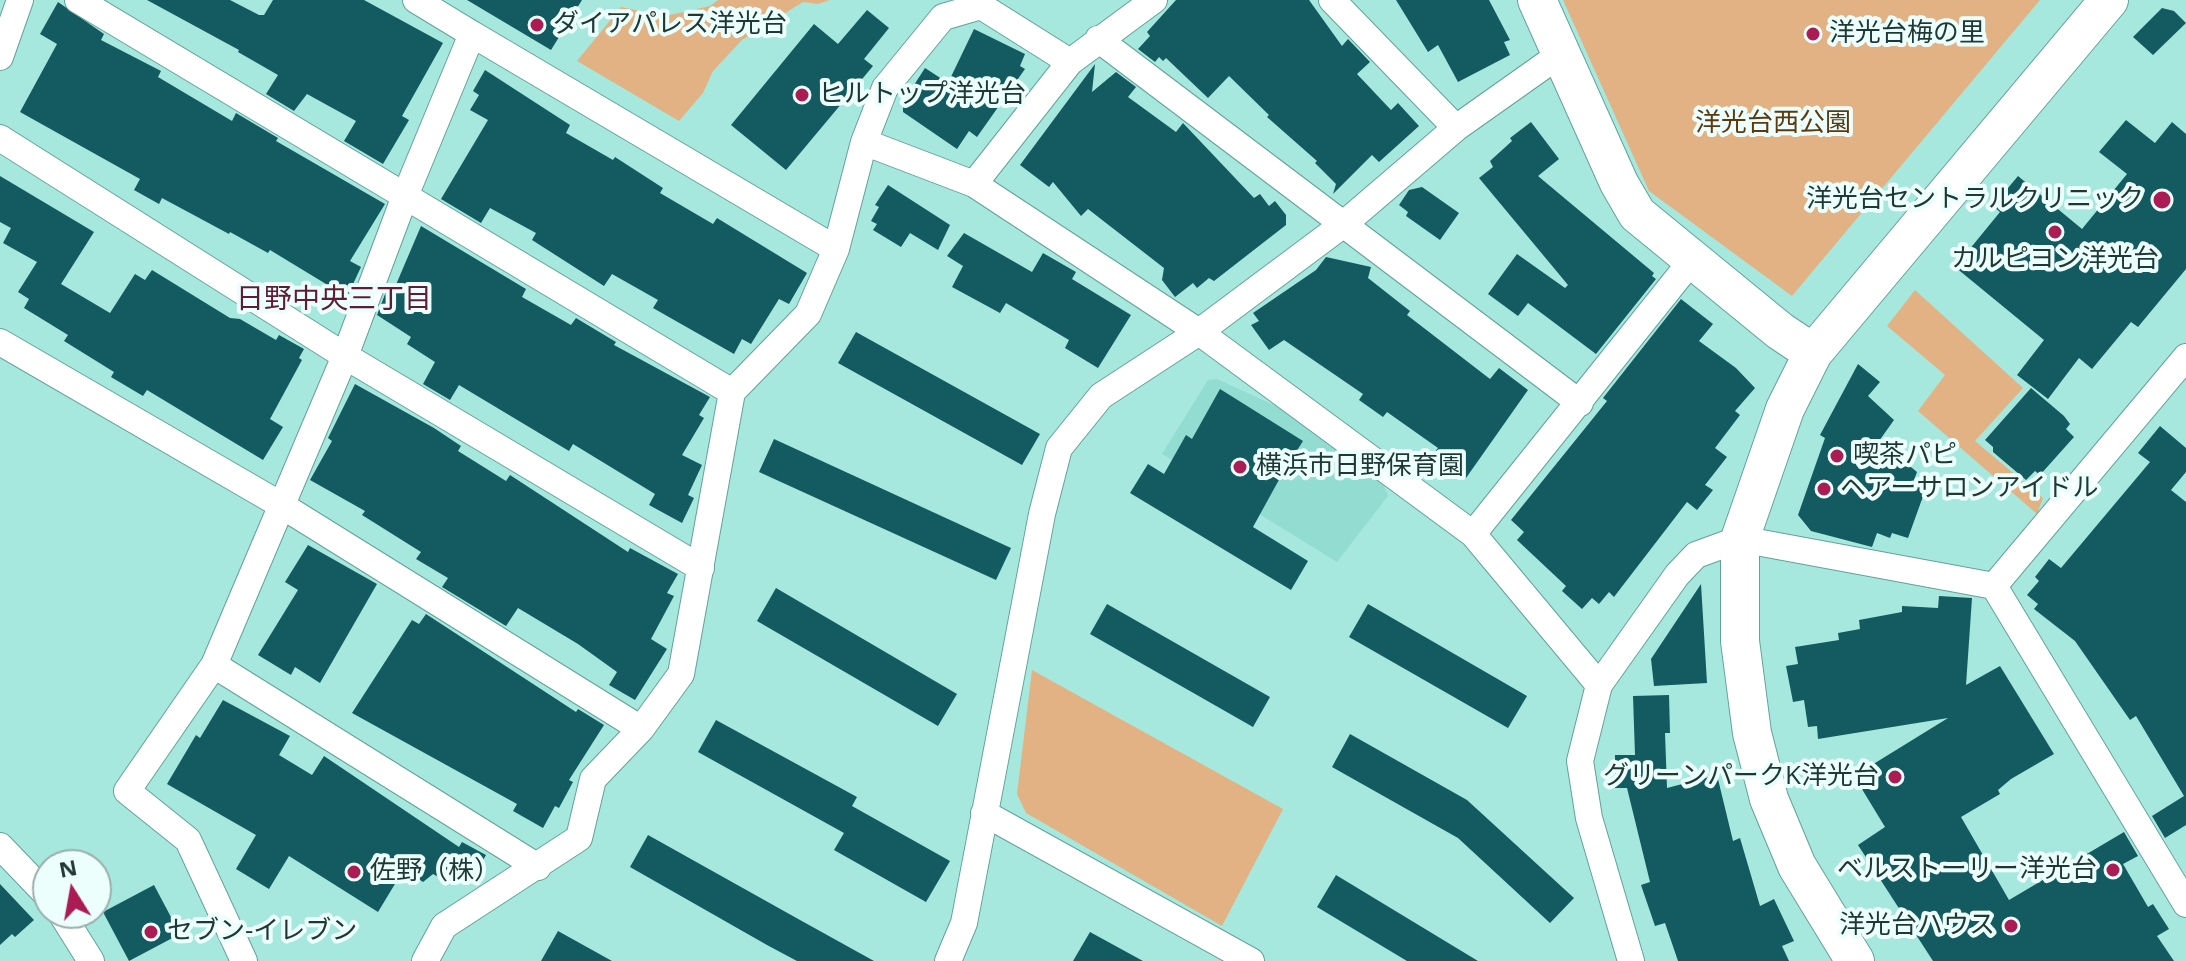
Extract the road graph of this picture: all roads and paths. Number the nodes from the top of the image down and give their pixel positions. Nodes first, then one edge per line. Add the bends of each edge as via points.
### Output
1 (20, 0) edge
2 (78, 0) edge
3 (416, 0) edge
4 (1154, 0) edge
5 (1332, 0) edge
6 (1537, 0) edge
7 (2109, 0) edge
8 (472, 34) junction
9 (1098, 39) junction
10 (1562, 53) junction
11 (0, 57) edge
12 (1070, 62) junction
13 (1456, 128) junction
14 (0, 138) edge
15 (864, 142) junction
16 (974, 184) junction
17 (405, 196) junction
18 (1345, 223) junction
19 (836, 249) junction
20 (1693, 259) junction
21 (1199, 332) junction
22 (0, 342) edge
23 (1813, 353) junction
24 (345, 356) junction
25 (2186, 357) edge
26 (732, 392) junction
27 (1580, 403) junction
28 (281, 505) junction
29 (1473, 534) junction
30 (1740, 539) junction
31 (701, 568) junction
32 (1994, 586) junction
33 (214, 665) junction
34 (1599, 685) junction
35 (641, 729) junction
36 (984, 813) junction
37 (0, 846) edge
38 (538, 867) junction
39 (2179, 876) edge
40 (32, 879) edge
41 (2186, 904) edge
42 (71, 929) edge
43 (91, 961) edge
44 (244, 961) edge
45 (425, 961) edge
46 (948, 961) edge
47 (1251, 961) edge
48 (1631, 961) edge
49 (1855, 961) edge

1 - 11 street
2 - 17 street
3 - 8 street
4 - 9 street
5 - 13 street
6 - 10 street
7 - 23 street
8 - 17 street
8 - 19 street
9 - 12 street
9 - 18 street
10 - 13 street
10 - 20 street via 1637,214
12 - 15 street via 981,6 943,17 885,88
12 - 16 street
13 - 18 street
14 - 24 street
15 - 16 street
15 - 19 street
16 - 21 street
17 - 24 street
17 - 26 street
18 - 21 street
18 - 27 street
19 - 26 street via 808,314
20 - 23 street
20 - 27 street
21 - 29 street
21 - 36 street via 1101,396 1059,448
22 - 28 street
23 - 30 street via 1785,409
24 - 28 street
24 - 31 street
25 - 32 street
26 - 31 street
27 - 29 street
28 - 33 street
28 - 35 street
29 - 34 street
30 - 32 street
30 - 34 street via 1696,555
30 - 49 street via 1740,641 1752,733 1769,799 1797,866
31 - 35 street via 681,674
32 - 39 street
33 - 38 street
33 - 44 street via 127,791 188,840
34 - 48 street via 1580,761 1589,818
35 - 38 street via 593,779 579,838
36 - 46 street via 964,923
36 - 47 street
37 - 40 street
38 - 45 street via 444,926
39 - 41 street
42 - 43 street

